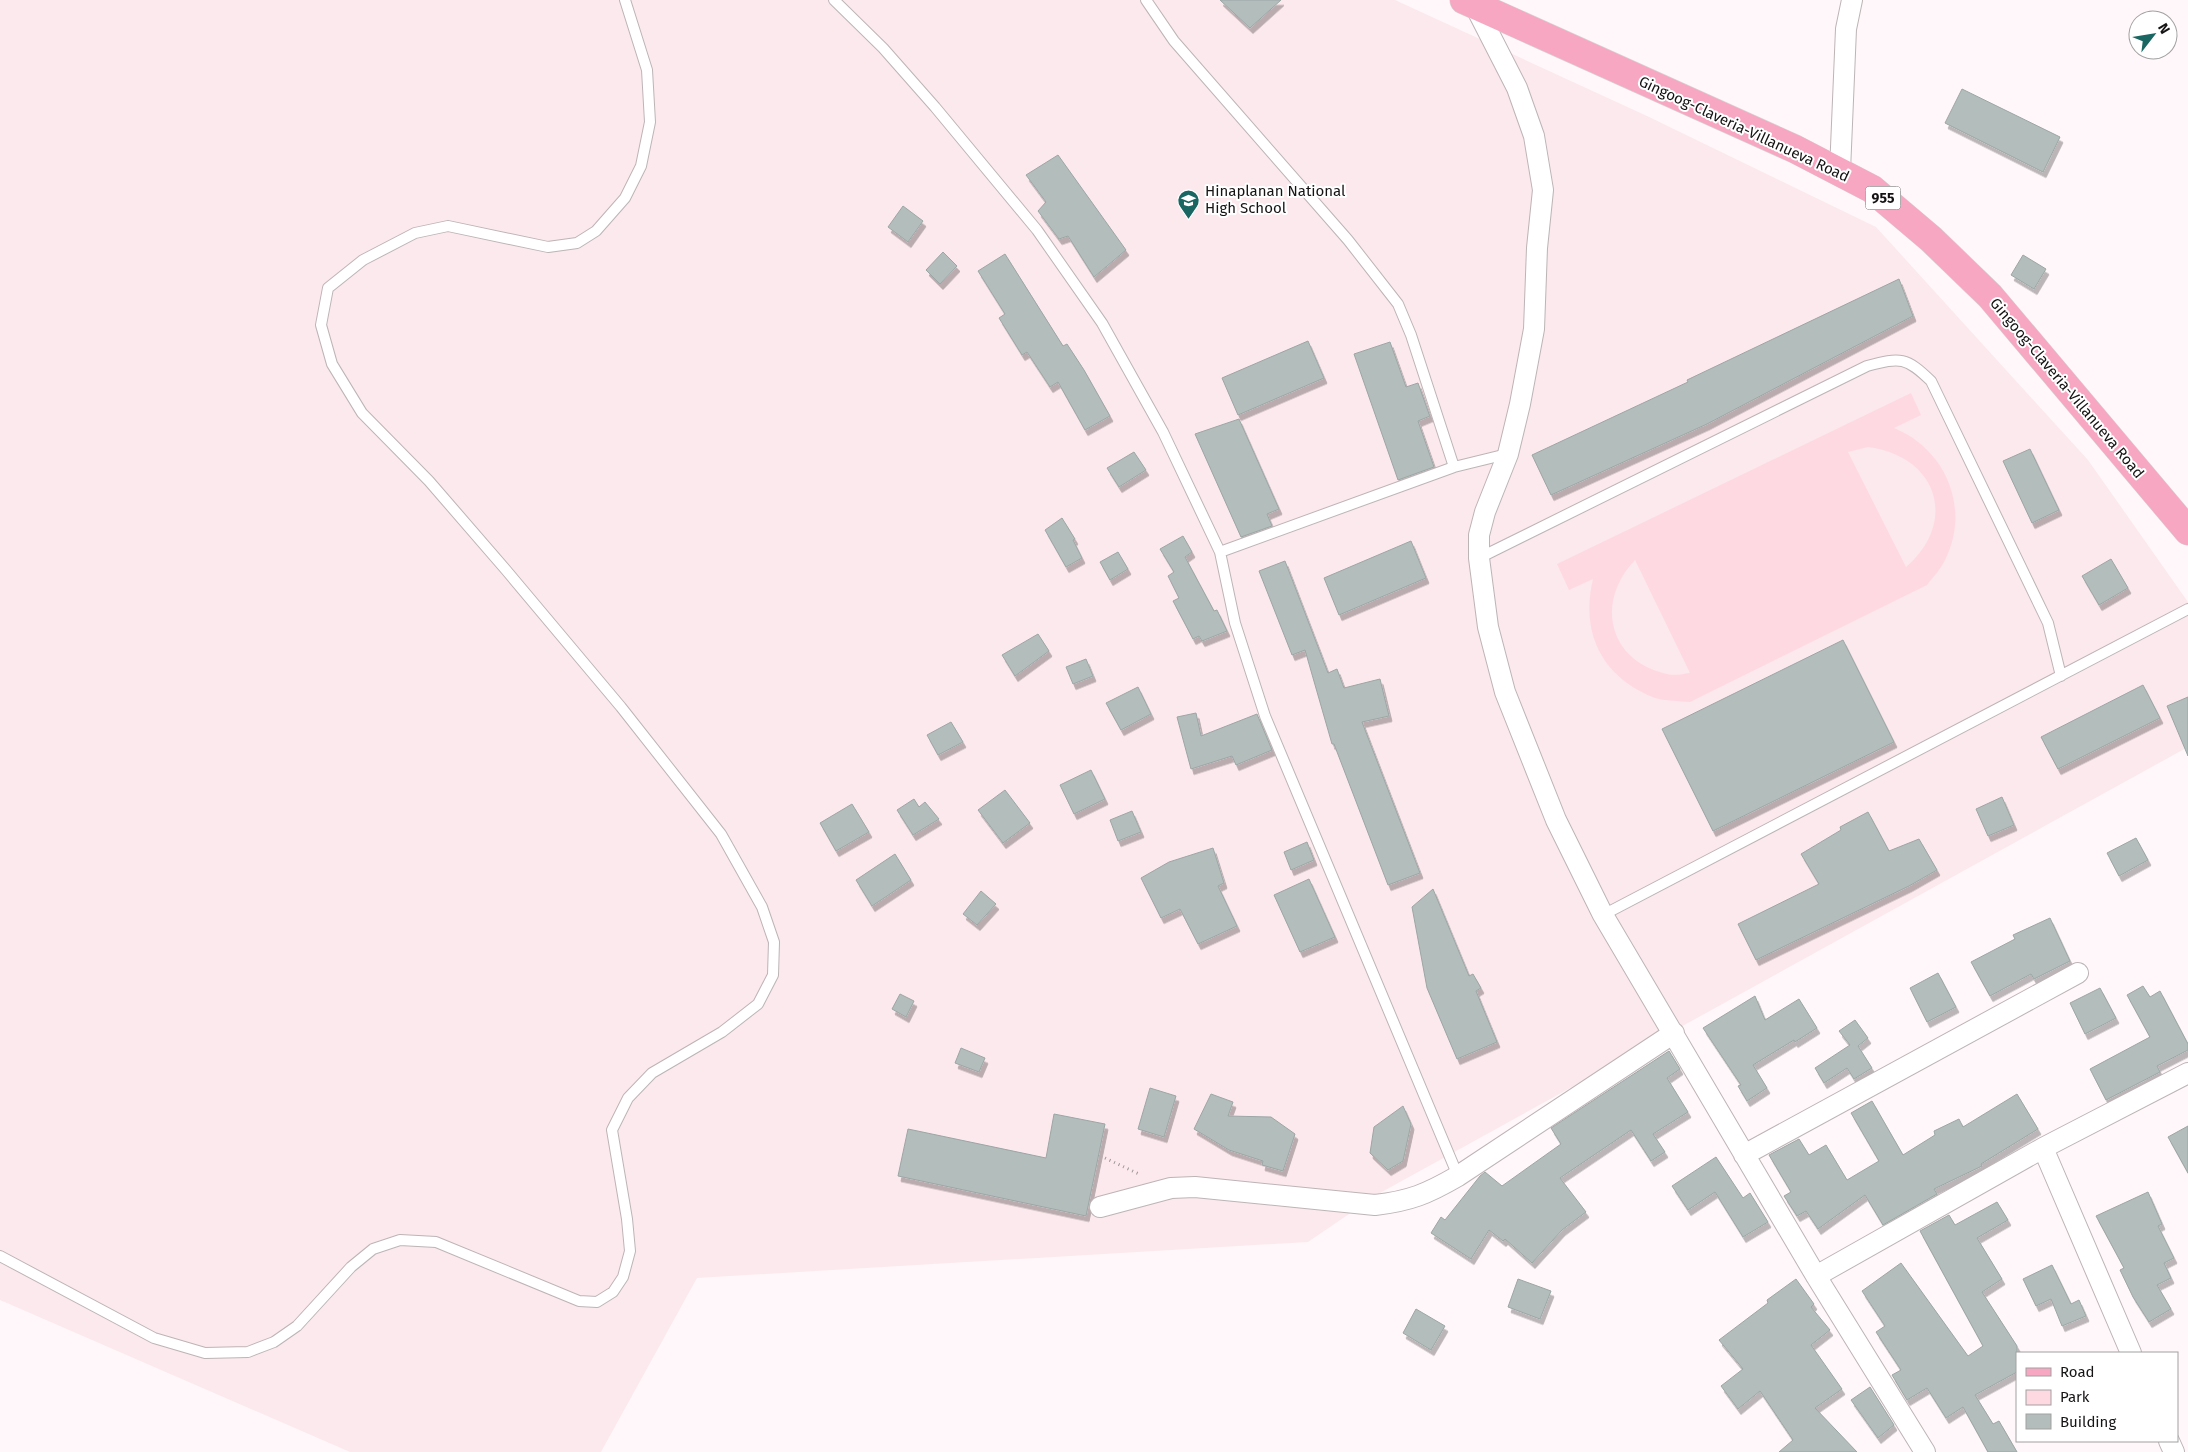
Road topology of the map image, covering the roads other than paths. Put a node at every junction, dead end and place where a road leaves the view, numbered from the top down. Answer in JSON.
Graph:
{"nodes":[{"id":1,"x":625,"y":0,"type":"edge"},
{"id":2,"x":834,"y":0,"type":"edge"},
{"id":3,"x":1146,"y":0,"type":"edge"},
{"id":4,"x":1852,"y":0,"type":"edge"},
{"id":5,"x":1469,"y":2,"type":"edge"},
{"id":6,"x":1840,"y":171,"type":"junction"},
{"id":7,"x":1508,"y":454,"type":"junction"},
{"id":8,"x":1454,"y":467,"type":"junction"},
{"id":9,"x":2188,"y":531,"type":"edge"},
{"id":10,"x":1220,"y":552,"type":"junction"},
{"id":11,"x":1479,"y":558,"type":"junction"},
{"id":12,"x":2188,"y":610,"type":"edge"},
{"id":13,"x":2061,"y":676,"type":"junction"},
{"id":14,"x":1603,"y":915,"type":"junction"},
{"id":15,"x":2078,"y":973,"type":"dead end"},
{"id":16,"x":1674,"y":1033,"type":"junction"},
{"id":17,"x":2188,"y":1073,"type":"edge"},
{"id":18,"x":2043,"y":1148,"type":"junction"},
{"id":19,"x":1744,"y":1155,"type":"junction"},
{"id":20,"x":1458,"y":1176,"type":"junction"},
{"id":21,"x":1100,"y":1207,"type":"dead end"},
{"id":22,"x":0,"y":1256,"type":"edge"},
{"id":23,"x":1816,"y":1276,"type":"junction"},
{"id":24,"x":2131,"y":1352,"type":"edge"},
{"id":25,"x":1925,"y":1452,"type":"edge"}],
"edges":[{"from":1,"to":22,"type":"lane"},
{"from":2,"to":10,"type":"lane"},
{"from":3,"to":8,"type":"lane"},
{"from":4,"to":6,"type":"street"},
{"from":5,"to":6,"type":"main road","name":"Gingoog-Claveria-Villanueva Road","number":"955"},
{"from":5,"to":7,"type":"street"},
{"from":6,"to":9,"type":"main road","name":"Gingoog-Claveria-Villanueva Road","number":"955"},
{"from":7,"to":8,"type":"lane"},
{"from":7,"to":11,"type":"street"},
{"from":8,"to":10,"type":"lane"},
{"from":10,"to":20,"type":"lane"},
{"from":11,"to":13,"type":"lane"},
{"from":11,"to":14,"type":"street"},
{"from":12,"to":13,"type":"lane"},
{"from":13,"to":14,"type":"lane"},
{"from":14,"to":16,"type":"street"},
{"from":15,"to":19,"type":"street"},
{"from":16,"to":19,"type":"street"},
{"from":16,"to":20,"type":"street"},
{"from":17,"to":18,"type":"street"},
{"from":18,"to":23,"type":"street"},
{"from":18,"to":24,"type":"street"},
{"from":19,"to":23,"type":"street"},
{"from":20,"to":21,"type":"street"},
{"from":23,"to":25,"type":"street"}]}
